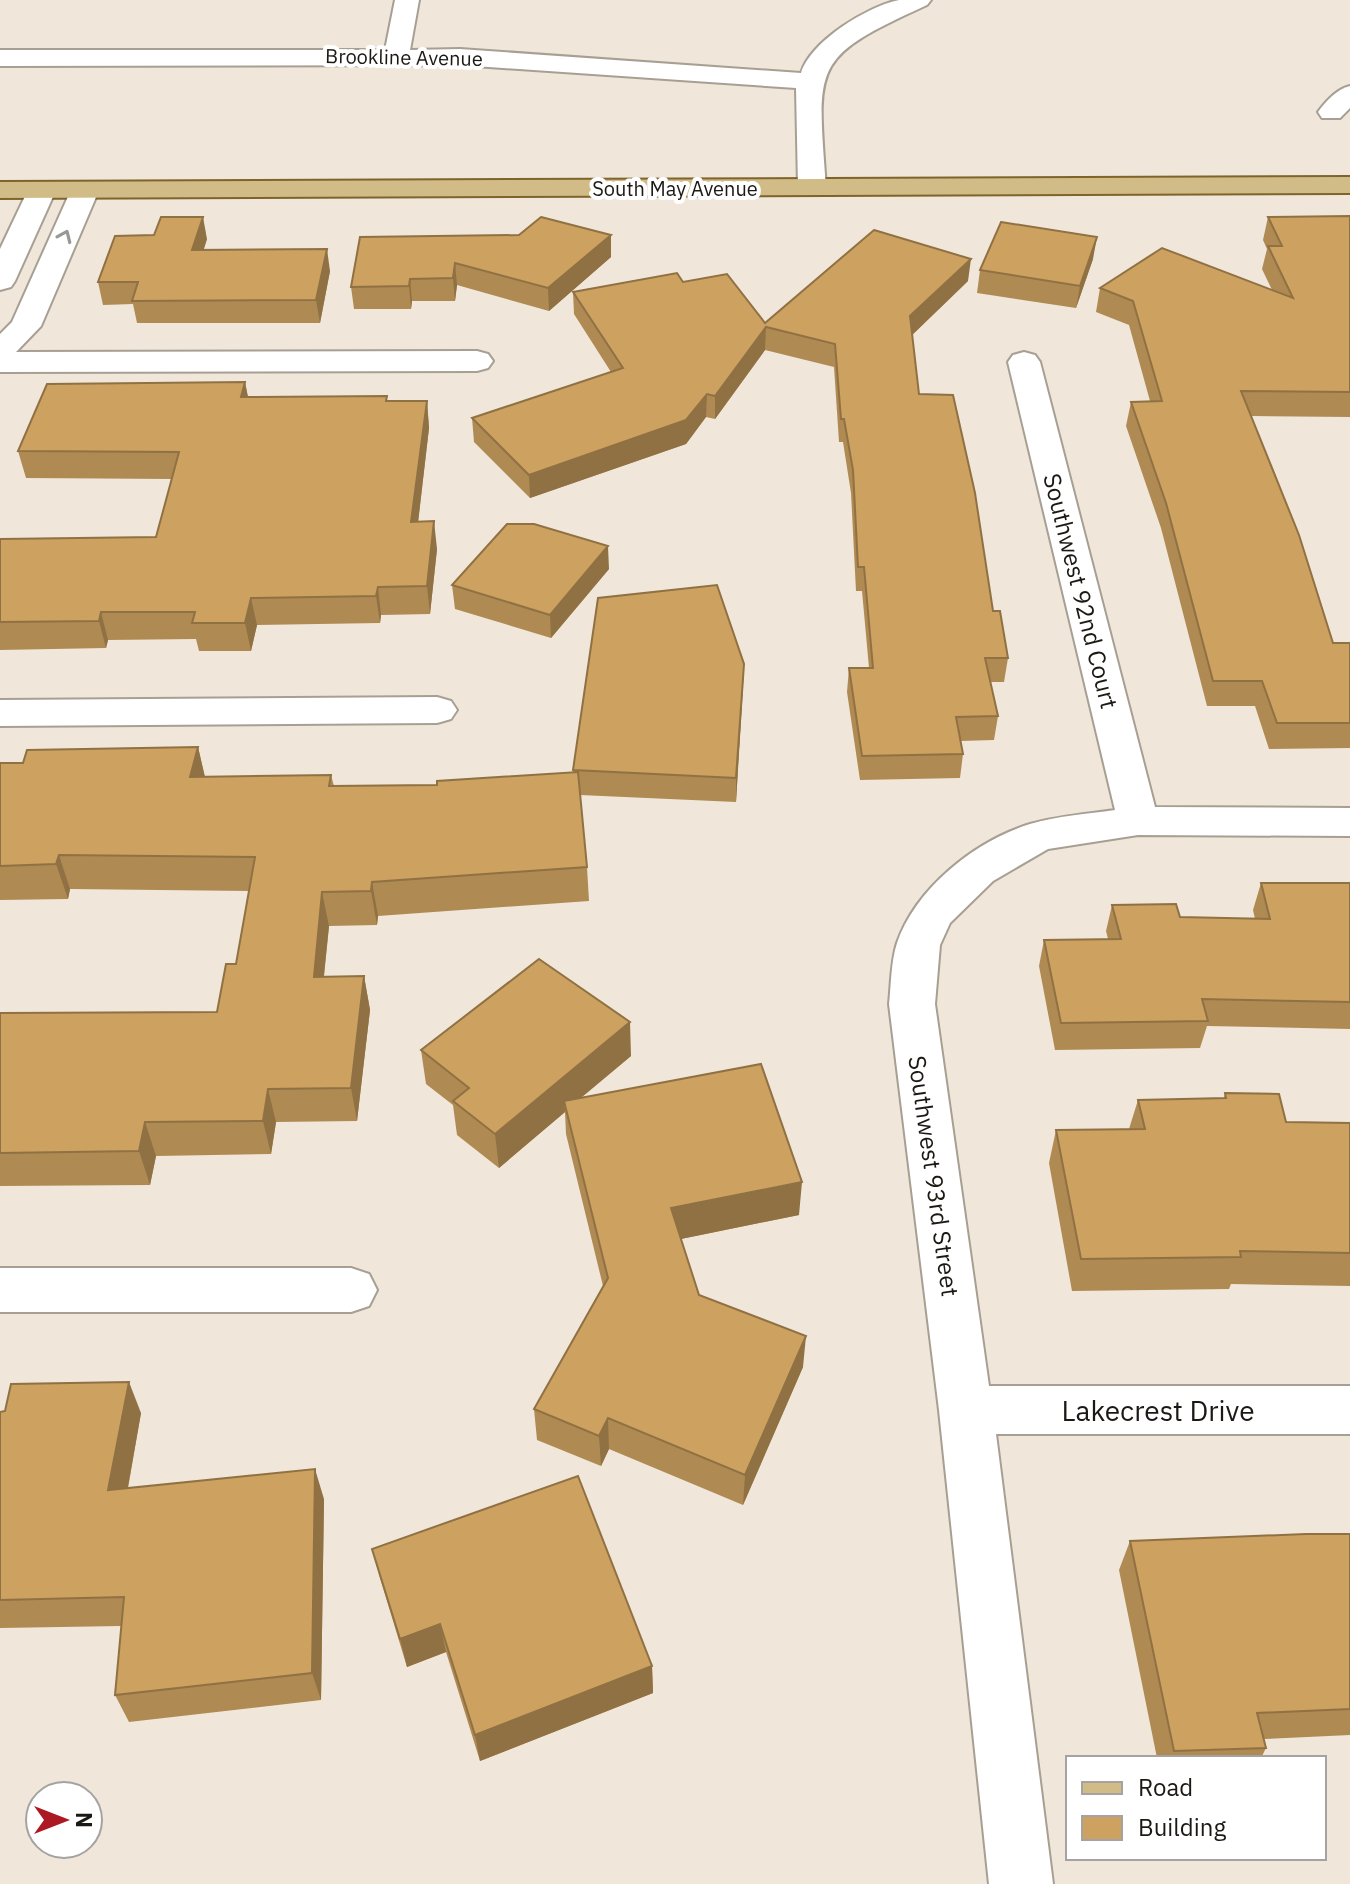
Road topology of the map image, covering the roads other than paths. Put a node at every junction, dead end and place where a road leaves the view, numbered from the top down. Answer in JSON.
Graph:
{"nodes":[{"id":1,"x":407,"y":0,"type":"edge"},
{"id":2,"x":919,"y":0,"type":"edge"},
{"id":3,"x":396,"y":56,"type":"junction"},
{"id":4,"x":0,"y":58,"type":"edge"},
{"id":5,"x":808,"y":81,"type":"junction"},
{"id":6,"x":1350,"y":185,"type":"edge"},
{"id":7,"x":812,"y":187,"type":"junction"},
{"id":8,"x":0,"y":190,"type":"edge"},
{"id":9,"x":42,"y":190,"type":"junction"},
{"id":10,"x":85,"y":190,"type":"junction"},
{"id":11,"x":0,"y":281,"type":"edge"},
{"id":12,"x":0,"y":292,"type":"edge"},
{"id":13,"x":40,"y":292,"type":"junction"},
{"id":14,"x":0,"y":351,"type":"edge"},
{"id":15,"x":477,"y":361,"type":"dead end"},
{"id":16,"x":0,"y":362,"type":"edge"},
{"id":17,"x":1024,"y":362,"type":"dead end"},
{"id":18,"x":437,"y":710,"type":"dead end"},
{"id":19,"x":0,"y":713,"type":"edge"},
{"id":20,"x":1138,"y":821,"type":"junction"},
{"id":21,"x":1350,"y":822,"type":"edge"},
{"id":22,"x":0,"y":1290,"type":"edge"},
{"id":23,"x":351,"y":1290,"type":"dead end"},
{"id":24,"x":966,"y":1410,"type":"junction"},
{"id":25,"x":1350,"y":1410,"type":"edge"},
{"id":26,"x":1021,"y":1884,"type":"edge"}],
"edges":[{"from":1,"to":3,"type":"street"},
{"from":2,"to":5,"type":"street"},
{"from":3,"to":4,"type":"street","name":"Brookline Avenue"},
{"from":3,"to":5,"type":"street","name":"Brookline Avenue"},
{"from":5,"to":7,"type":"street"},
{"from":6,"to":7,"type":"main road","name":"South May Avenue"},
{"from":7,"to":10,"type":"main road","name":"South May Avenue"},
{"from":8,"to":9,"type":"main road","name":"South May Avenue"},
{"from":9,"to":10,"type":"main road","name":"South May Avenue"},
{"from":9,"to":11,"type":"street"},
{"from":13,"to":10,"type":"street","one_way":true},
{"from":12,"to":13,"type":"street"},
{"from":13,"to":14,"type":"street"},
{"from":15,"to":16,"type":"street"},
{"from":17,"to":20,"type":"street","name":"Southwest 92nd Court"},
{"from":18,"to":19,"type":"street"},
{"from":20,"to":21,"type":"street","name":"Southwest 93rd Street"},
{"from":20,"to":24,"type":"street","name":"Southwest 93rd Street"},
{"from":22,"to":23,"type":"street"},
{"from":24,"to":25,"type":"street","name":"Lakecrest Drive"},
{"from":24,"to":26,"type":"street","name":"Southwest 93rd Street"}]}
